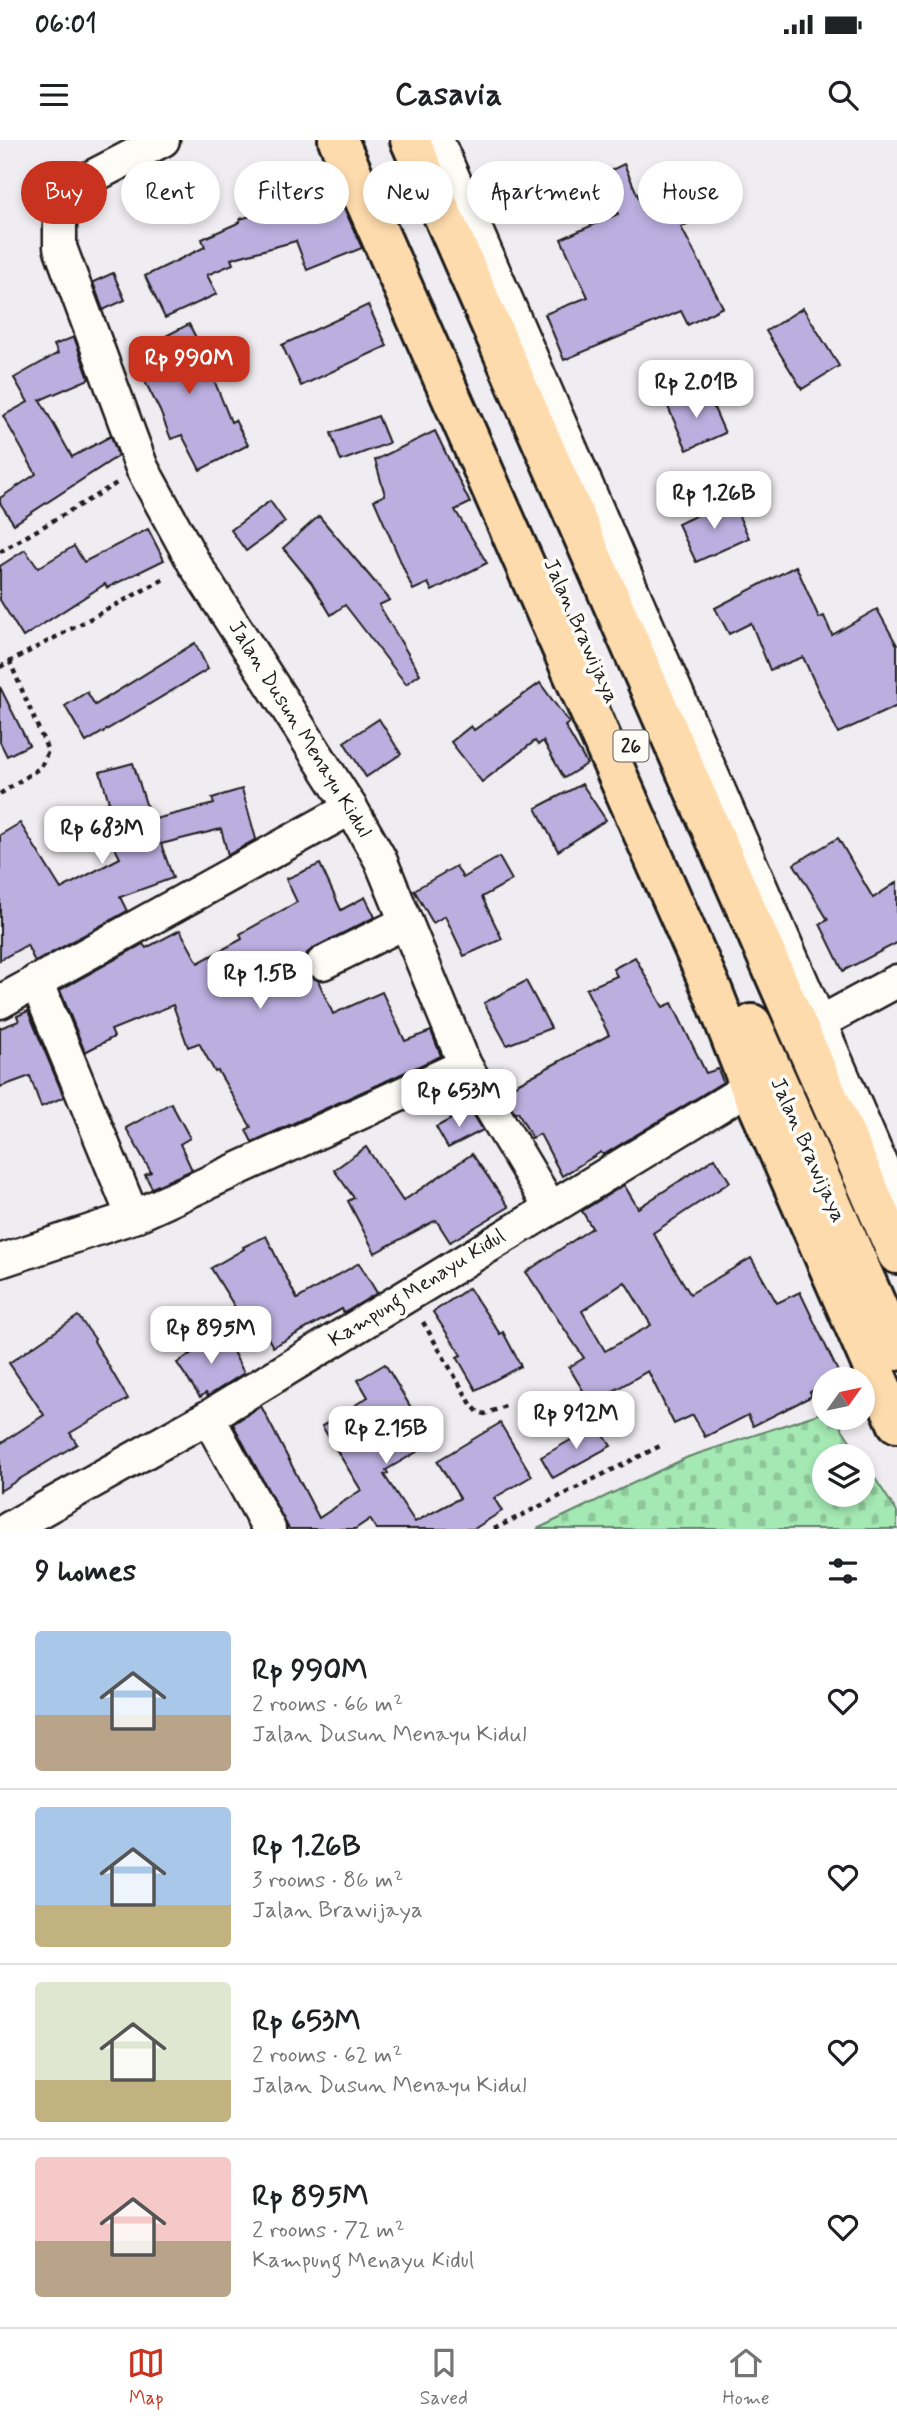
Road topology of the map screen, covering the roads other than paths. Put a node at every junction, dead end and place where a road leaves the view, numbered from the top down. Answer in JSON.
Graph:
{"nodes":[{"id":1,"x":163,"y":140,"type":"edge"},
{"id":2,"x":338,"y":140,"type":"edge"},
{"id":3,"x":368,"y":140,"type":"edge"},
{"id":4,"x":411,"y":140,"type":"edge"},
{"id":5,"x":437,"y":140,"type":"edge"},
{"id":6,"x":351,"y":808,"type":"junction"},
{"id":7,"x":406,"y":922,"type":"junction"},
{"id":8,"x":323,"y":962,"type":"dead end"},
{"id":9,"x":36,"y":981,"type":"junction"},
{"id":10,"x":897,"y":981,"type":"edge"},
{"id":11,"x":724,"y":988,"type":"junction"},
{"id":12,"x":0,"y":1002,"type":"edge"},
{"id":13,"x":821,"y":1022,"type":"junction"},
{"id":14,"x":465,"y":1065,"type":"junction"},
{"id":15,"x":750,"y":1087,"type":"junction"},
{"id":16,"x":897,"y":1200,"type":"edge"},
{"id":17,"x":550,"y":1207,"type":"junction"},
{"id":18,"x":132,"y":1217,"type":"junction"},
{"id":19,"x":897,"y":1254,"type":"edge"},
{"id":20,"x":0,"y":1261,"type":"edge"},
{"id":21,"x":897,"y":1351,"type":"edge"},
{"id":22,"x":208,"y":1417,"type":"junction"},
{"id":23,"x":897,"y":1423,"type":"edge"},
{"id":24,"x":8,"y":1529,"type":"edge"},
{"id":25,"x":269,"y":1529,"type":"edge"}],
"edges":[{"from":1,"to":6,"type":"street","name":"Jalan Dusun Menayu Kidul"},
{"from":2,"to":11,"type":"highway"},
{"from":3,"to":11,"type":"highway","name":"Jalan Brawijaya","number":"26"},
{"from":4,"to":19,"type":"highway","name":"Jalan Brawijaya","number":"26"},
{"from":5,"to":13,"type":"street"},
{"from":6,"to":7,"type":"street","name":"Jalan Dusun Menayu Kidul"},
{"from":6,"to":9,"type":"street"},
{"from":7,"to":8,"type":"street"},
{"from":7,"to":14,"type":"street","name":"Jalan Dusun Menayu Kidul"},
{"from":9,"to":12,"type":"street"},
{"from":9,"to":18,"type":"street"},
{"from":10,"to":13,"type":"street"},
{"from":11,"to":15,"type":"highway"},
{"from":11,"to":21,"type":"highway","name":"Jalan Brawijaya","number":"26"},
{"from":13,"to":16,"type":"street"},
{"from":14,"to":17,"type":"street","name":"Jalan Dusun Menayu Kidul"},
{"from":14,"to":18,"type":"street"},
{"from":15,"to":17,"type":"street","name":"Kampung Menayu Kidul"},
{"from":15,"to":23,"type":"highway"},
{"from":17,"to":22,"type":"street","name":"Kampung Menayu Kidul"},
{"from":18,"to":20,"type":"street"},
{"from":22,"to":24,"type":"street","name":"Kampung Menayu Kidul"},
{"from":22,"to":25,"type":"street"}]}
